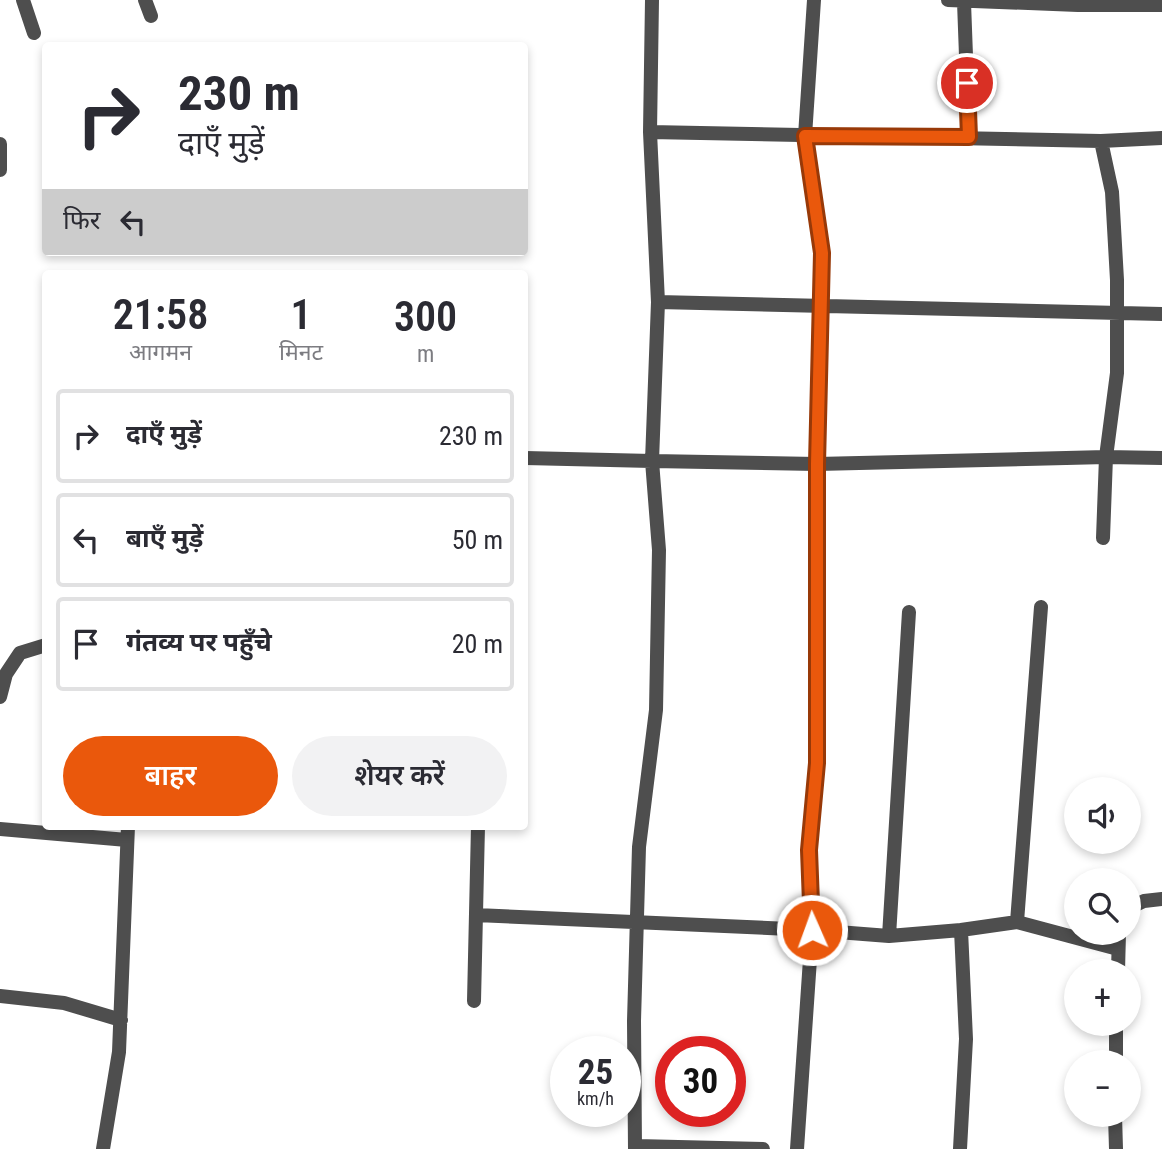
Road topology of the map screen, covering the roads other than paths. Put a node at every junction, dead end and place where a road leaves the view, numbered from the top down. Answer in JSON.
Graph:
{"nodes":[{"id":1,"x":23,"y":0,"type":"edge"},
{"id":2,"x":145,"y":0,"type":"edge"},
{"id":3,"x":653,"y":0,"type":"edge"},
{"id":4,"x":814,"y":0,"type":"edge"},
{"id":5,"x":948,"y":0,"type":"edge"},
{"id":6,"x":964,"y":2,"type":"junction"},
{"id":7,"x":1078,"y":3,"type":"edge"},
{"id":8,"x":1162,"y":5,"type":"edge"},
{"id":9,"x":150,"y":16,"type":"dead end"},
{"id":10,"x":34,"y":33,"type":"dead end"},
{"id":11,"x":650,"y":132,"type":"junction"},
{"id":12,"x":805,"y":136,"type":"junction"},
{"id":13,"x":969,"y":137,"type":"junction"},
{"id":14,"x":1162,"y":138,"type":"edge"},
{"id":15,"x":1101,"y":141,"type":"junction"},
{"id":16,"x":0,"y":144,"type":"edge"},
{"id":17,"x":0,"y":170,"type":"edge"},
{"id":18,"x":658,"y":302,"type":"junction"},
{"id":19,"x":822,"y":305,"type":"junction"},
{"id":20,"x":1116,"y":313,"type":"junction"},
{"id":21,"x":1162,"y":314,"type":"edge"},
{"id":22,"x":1106,"y":457,"type":"junction"},
{"id":23,"x":528,"y":458,"type":"edge"},
{"id":24,"x":1162,"y":458,"type":"edge"},
{"id":25,"x":652,"y":460,"type":"junction"},
{"id":26,"x":817,"y":464,"type":"junction"},
{"id":27,"x":1103,"y":538,"type":"dead end"},
{"id":28,"x":1041,"y":607,"type":"dead end"},
{"id":29,"x":909,"y":612,"type":"dead end"},
{"id":30,"x":42,"y":646,"type":"edge"},
{"id":31,"x":0,"y":697,"type":"edge"},
{"id":32,"x":0,"y":829,"type":"edge"},
{"id":33,"x":478,"y":830,"type":"edge"},
{"id":34,"x":128,"y":833,"type":"edge"},
{"id":35,"x":1162,"y":899,"type":"edge"},
{"id":36,"x":1141,"y":902,"type":"edge"},
{"id":37,"x":476,"y":915,"type":"junction"},
{"id":38,"x":1017,"y":922,"type":"junction"},
{"id":39,"x":638,"y":923,"type":"junction"},
{"id":40,"x":812,"y":930,"type":"junction"},
{"id":41,"x":961,"y":930,"type":"junction"},
{"id":42,"x":889,"y":936,"type":"junction"},
{"id":43,"x":1118,"y":945,"type":"edge"},
{"id":44,"x":1118,"y":949,"type":"junction"},
{"id":45,"x":1118,"y":959,"type":"edge"},
{"id":46,"x":0,"y":996,"type":"edge"},
{"id":47,"x":474,"y":1001,"type":"dead end"},
{"id":48,"x":121,"y":1020,"type":"junction"},
{"id":49,"x":1115,"y":1127,"type":"edge"},
{"id":50,"x":636,"y":1148,"type":"edge"},
{"id":51,"x":103,"y":1149,"type":"edge"},
{"id":52,"x":764,"y":1149,"type":"edge"},
{"id":53,"x":797,"y":1149,"type":"edge"},
{"id":54,"x":960,"y":1149,"type":"edge"},
{"id":55,"x":1116,"y":1149,"type":"edge"}],
"edges":[{"from":1,"to":10,"type":"street"},
{"from":2,"to":9,"type":"street"},
{"from":3,"to":11,"type":"street"},
{"from":4,"to":12,"type":"street"},
{"from":5,"to":6,"type":"street"},
{"from":6,"to":7,"type":"street"},
{"from":6,"to":13,"type":"street"},
{"from":7,"to":8,"type":"street"},
{"from":11,"to":12,"type":"street"},
{"from":11,"to":18,"type":"street"},
{"from":12,"to":13,"type":"street"},
{"from":12,"to":19,"type":"street"},
{"from":13,"to":15,"type":"street"},
{"from":14,"to":15,"type":"street"},
{"from":15,"to":20,"type":"street"},
{"from":16,"to":17,"type":"street"},
{"from":18,"to":19,"type":"street"},
{"from":18,"to":25,"type":"street"},
{"from":19,"to":20,"type":"street"},
{"from":19,"to":26,"type":"street"},
{"from":20,"to":21,"type":"street"},
{"from":20,"to":22,"type":"street"},
{"from":22,"to":24,"type":"street"},
{"from":22,"to":26,"type":"street"},
{"from":22,"to":27,"type":"street"},
{"from":23,"to":25,"type":"street"},
{"from":25,"to":26,"type":"street"},
{"from":25,"to":39,"type":"street"},
{"from":26,"to":40,"type":"street"},
{"from":28,"to":38,"type":"street"},
{"from":29,"to":42,"type":"street"},
{"from":30,"to":31,"type":"street"},
{"from":32,"to":34,"type":"street"},
{"from":33,"to":37,"type":"street"},
{"from":34,"to":48,"type":"street"},
{"from":35,"to":36,"type":"street"},
{"from":37,"to":39,"type":"street"},
{"from":37,"to":47,"type":"street"},
{"from":38,"to":41,"type":"street"},
{"from":38,"to":44,"type":"street"},
{"from":39,"to":40,"type":"street"},
{"from":39,"to":50,"type":"street"},
{"from":40,"to":42,"type":"street"},
{"from":40,"to":53,"type":"street"},
{"from":41,"to":42,"type":"street"},
{"from":41,"to":54,"type":"street"},
{"from":43,"to":44,"type":"street"},
{"from":44,"to":45,"type":"street"},
{"from":46,"to":48,"type":"street"},
{"from":48,"to":51,"type":"street"},
{"from":49,"to":55,"type":"street"},
{"from":50,"to":52,"type":"street"}]}
